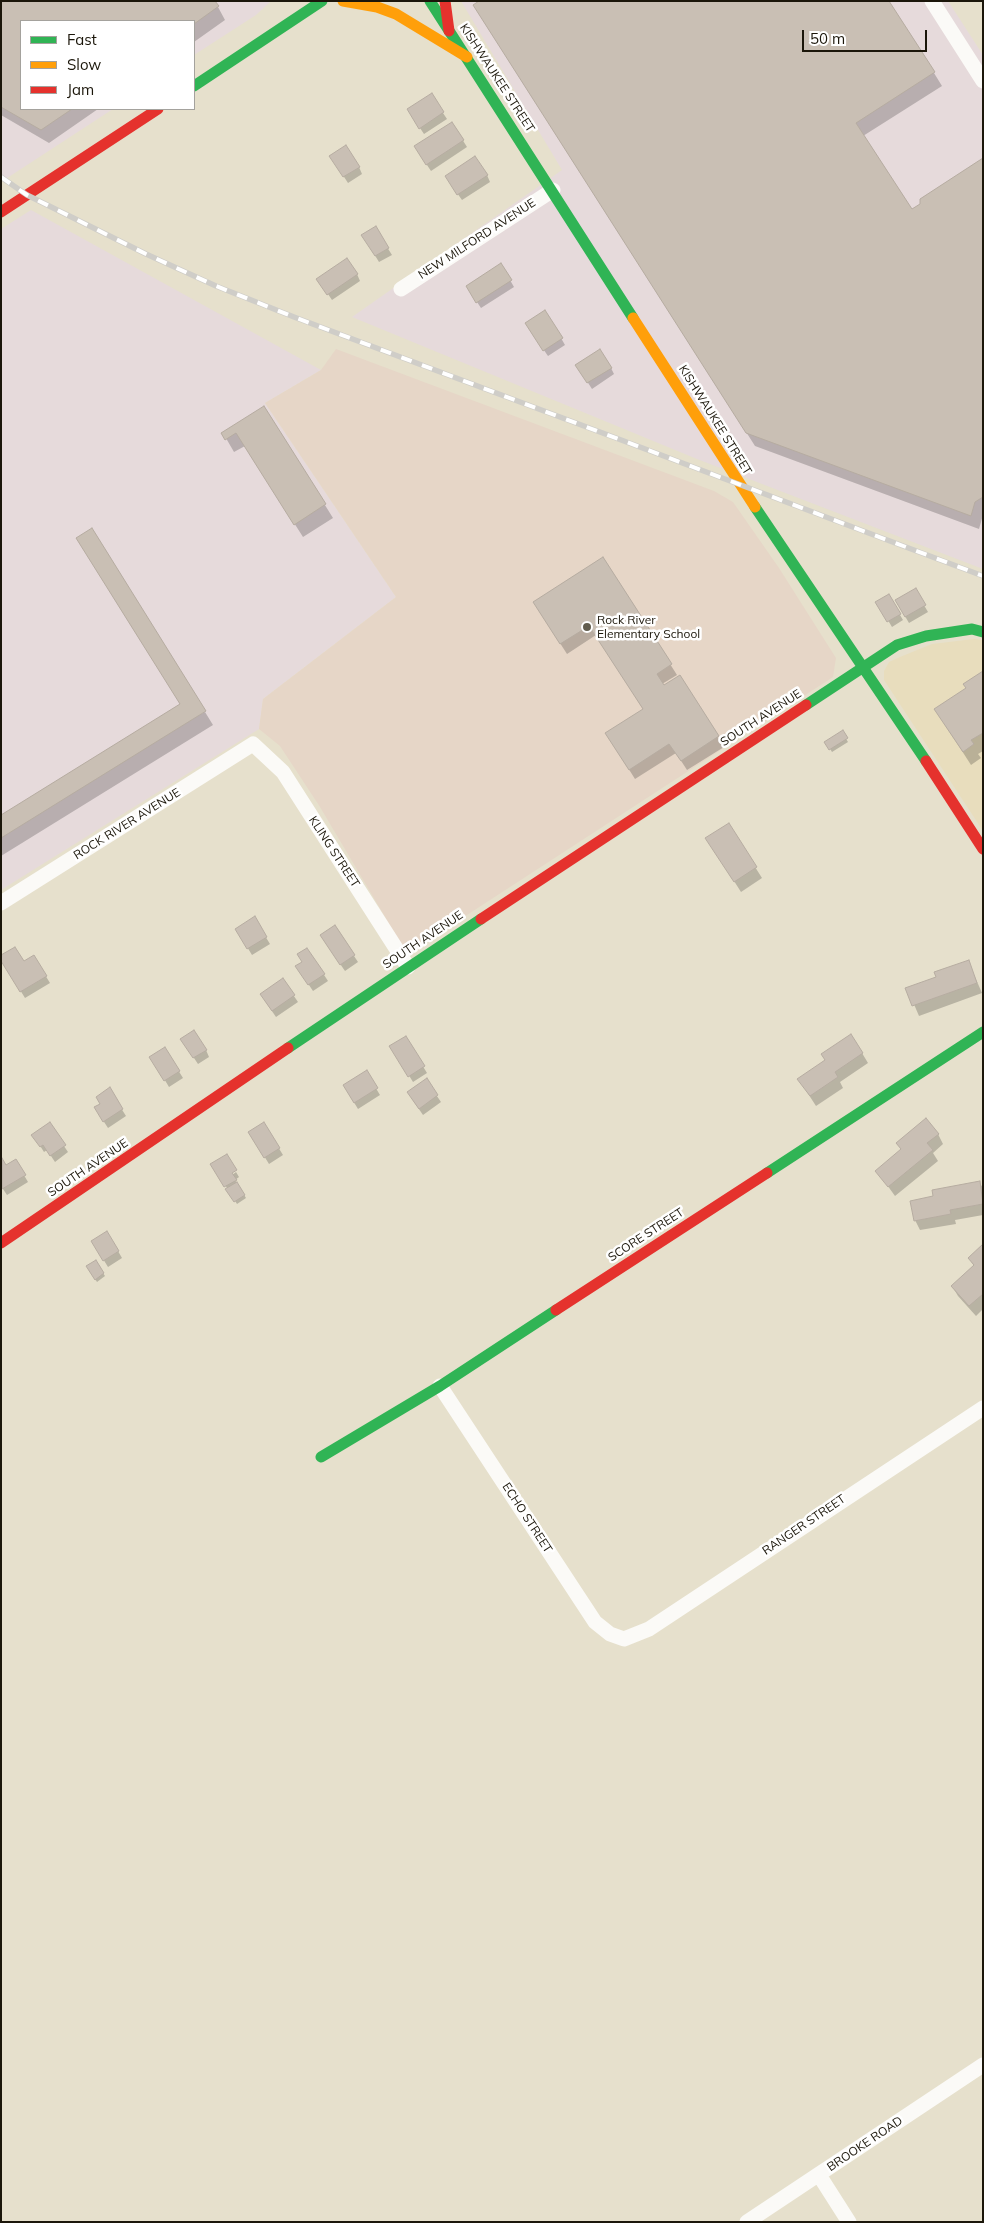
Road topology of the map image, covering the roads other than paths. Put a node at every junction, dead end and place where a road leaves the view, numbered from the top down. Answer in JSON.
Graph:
{"nodes":[{"id":1,"x":301,"y":1,"type":"edge"},
{"id":2,"x":322,"y":1,"type":"edge"},
{"id":3,"x":343,"y":1,"type":"edge"},
{"id":4,"x":430,"y":1,"type":"edge"},
{"id":5,"x":445,"y":1,"type":"edge"},
{"id":6,"x":932,"y":1,"type":"edge"},
{"id":7,"x":298,"y":17,"type":"junction"},
{"id":8,"x":449,"y":31,"type":"junction"},
{"id":9,"x":467,"y":57,"type":"junction"},
{"id":10,"x":983,"y":80,"type":"edge"},
{"id":11,"x":195,"y":85,"type":"edge"},
{"id":12,"x":156,"y":110,"type":"edge"},
{"id":13,"x":553,"y":190,"type":"junction"},
{"id":14,"x":1,"y":212,"type":"edge"},
{"id":15,"x":402,"y":289,"type":"dead end"},
{"id":16,"x":983,"y":632,"type":"edge"},
{"id":17,"x":864,"y":667,"type":"junction"},
{"id":18,"x":253,"y":744,"type":"joint"},
{"id":19,"x":983,"y":849,"type":"edge"},
{"id":20,"x":1,"y":903,"type":"edge"},
{"id":21,"x":408,"y":967,"type":"junction"},
{"id":22,"x":983,"y":1032,"type":"edge"},
{"id":23,"x":1,"y":1243,"type":"edge"},
{"id":24,"x":440,"y":1386,"type":"junction"},
{"id":25,"x":983,"y":1408,"type":"edge"},
{"id":26,"x":321,"y":1457,"type":"dead end"},
{"id":27,"x":624,"y":1639,"type":"joint"},
{"id":28,"x":983,"y":2065,"type":"edge"},
{"id":29,"x":818,"y":2175,"type":"junction"},
{"id":30,"x":748,"y":2222,"type":"edge"},
{"id":31,"x":849,"y":2222,"type":"edge"}],
"edges":[{"from":1,"to":7,"type":"street"},
{"from":2,"to":7,"type":"street"},
{"from":3,"to":9,"type":"street"},
{"from":4,"to":8,"type":"street","name":"KISHWAUKEE STREET"},
{"from":5,"to":8,"type":"street"},
{"from":6,"to":10,"type":"street"},
{"from":7,"to":11,"type":"street"},
{"from":8,"to":9,"type":"street","name":"KISHWAUKEE STREET"},
{"from":9,"to":13,"type":"street","name":"KISHWAUKEE STREET"},
{"from":12,"to":14,"type":"street"},
{"from":13,"to":15,"type":"street","name":"NEW MILFORD AVENUE"},
{"from":13,"to":17,"type":"street","name":"KISHWAUKEE STREET"},
{"from":16,"to":17,"type":"street","name":"SOUTH AVENUE"},
{"from":17,"to":19,"type":"street","name":"KISHWAUKEE STREET"},
{"from":17,"to":21,"type":"street","name":"SOUTH AVENUE"},
{"from":18,"to":20,"type":"street","name":"ROCK RIVER AVENUE"},
{"from":18,"to":21,"type":"street","name":"KLING STREET"},
{"from":21,"to":23,"type":"street","name":"SOUTH AVENUE"},
{"from":22,"to":24,"type":"street","name":"SCORE STREET"},
{"from":24,"to":26,"type":"street","name":"SCORE STREET"},
{"from":24,"to":27,"type":"street","name":"ECHO STREET"},
{"from":25,"to":27,"type":"street","name":"RANGER STREET"},
{"from":28,"to":29,"type":"street","name":"BROOKE ROAD"},
{"from":29,"to":30,"type":"street","name":"BROOKE ROAD"},
{"from":29,"to":31,"type":"street"}]}
